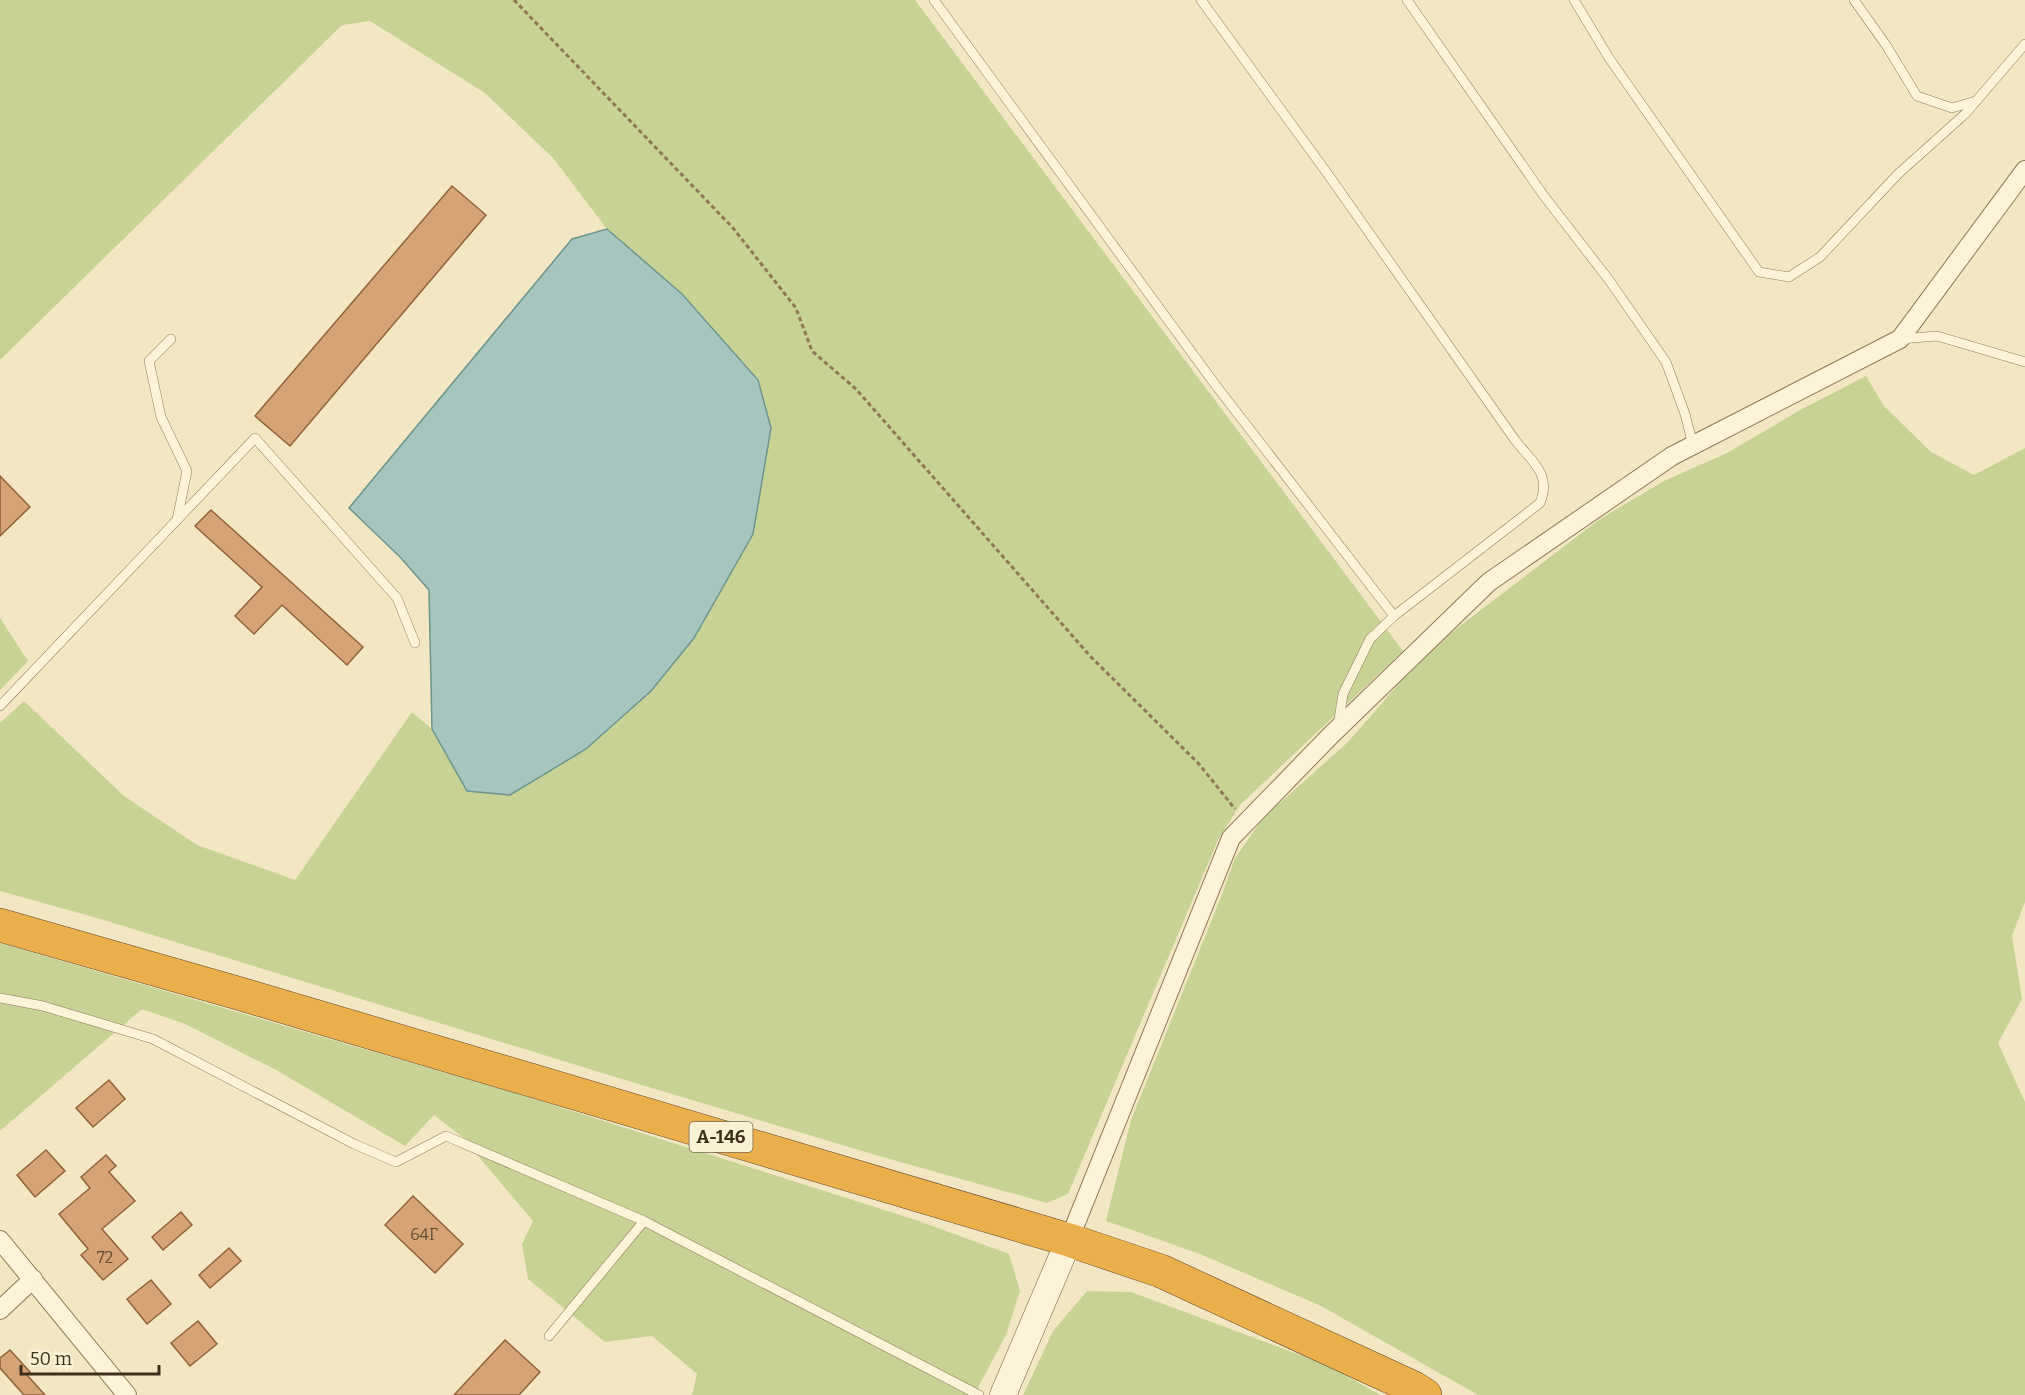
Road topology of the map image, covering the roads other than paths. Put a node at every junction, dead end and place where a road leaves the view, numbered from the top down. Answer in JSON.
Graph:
{"nodes":[{"id":1,"x":934,"y":0,"type":"edge"},
{"id":2,"x":1201,"y":0,"type":"edge"},
{"id":3,"x":1407,"y":0,"type":"edge"},
{"id":4,"x":1574,"y":0,"type":"edge"},
{"id":5,"x":1854,"y":0,"type":"edge"},
{"id":6,"x":2025,"y":44,"type":"edge"},
{"id":7,"x":1976,"y":101,"type":"junction"},
{"id":8,"x":2025,"y":170,"type":"edge"},
{"id":9,"x":171,"y":339,"type":"dead end"},
{"id":10,"x":1900,"y":339,"type":"junction"},
{"id":11,"x":2025,"y":362,"type":"edge"},
{"id":12,"x":1693,"y":445,"type":"junction"},
{"id":13,"x":177,"y":520,"type":"junction"},
{"id":14,"x":1394,"y":616,"type":"junction"},
{"id":15,"x":415,"y":643,"type":"dead end"},
{"id":16,"x":0,"y":706,"type":"edge"},
{"id":17,"x":1338,"y":729,"type":"junction"},
{"id":18,"x":0,"y":925,"type":"edge"},
{"id":19,"x":0,"y":998,"type":"edge"},
{"id":20,"x":644,"y":1221,"type":"junction"},
{"id":21,"x":0,"y":1240,"type":"edge"},
{"id":22,"x":1069,"y":1240,"type":"junction"},
{"id":23,"x":33,"y":1279,"type":"junction"},
{"id":24,"x":0,"y":1310,"type":"edge"},
{"id":25,"x":549,"y":1336,"type":"dead end"},
{"id":26,"x":127,"y":1395,"type":"edge"},
{"id":27,"x":979,"y":1395,"type":"edge"},
{"id":28,"x":1003,"y":1395,"type":"edge"},
{"id":29,"x":1425,"y":1395,"type":"edge"}],
"edges":[{"from":1,"to":14,"type":"lane"},
{"from":2,"to":14,"type":"lane"},
{"from":3,"to":12,"type":"lane"},
{"from":4,"to":7,"type":"lane"},
{"from":5,"to":7,"type":"lane"},
{"from":6,"to":7,"type":"lane"},
{"from":8,"to":10,"type":"street"},
{"from":9,"to":13,"type":"lane"},
{"from":10,"to":11,"type":"lane"},
{"from":10,"to":12,"type":"street"},
{"from":12,"to":17,"type":"street"},
{"from":13,"to":15,"type":"lane"},
{"from":13,"to":16,"type":"lane"},
{"from":14,"to":17,"type":"lane"},
{"from":17,"to":22,"type":"street"},
{"from":18,"to":22,"type":"highway","number":"А-146"},
{"from":19,"to":20,"type":"lane"},
{"from":20,"to":25,"type":"lane"},
{"from":20,"to":27,"type":"lane"},
{"from":21,"to":23,"type":"street"},
{"from":22,"to":28,"type":"main road"},
{"from":22,"to":29,"type":"highway","number":"А-146"},
{"from":23,"to":24,"type":"street"},
{"from":23,"to":26,"type":"street"}]}
